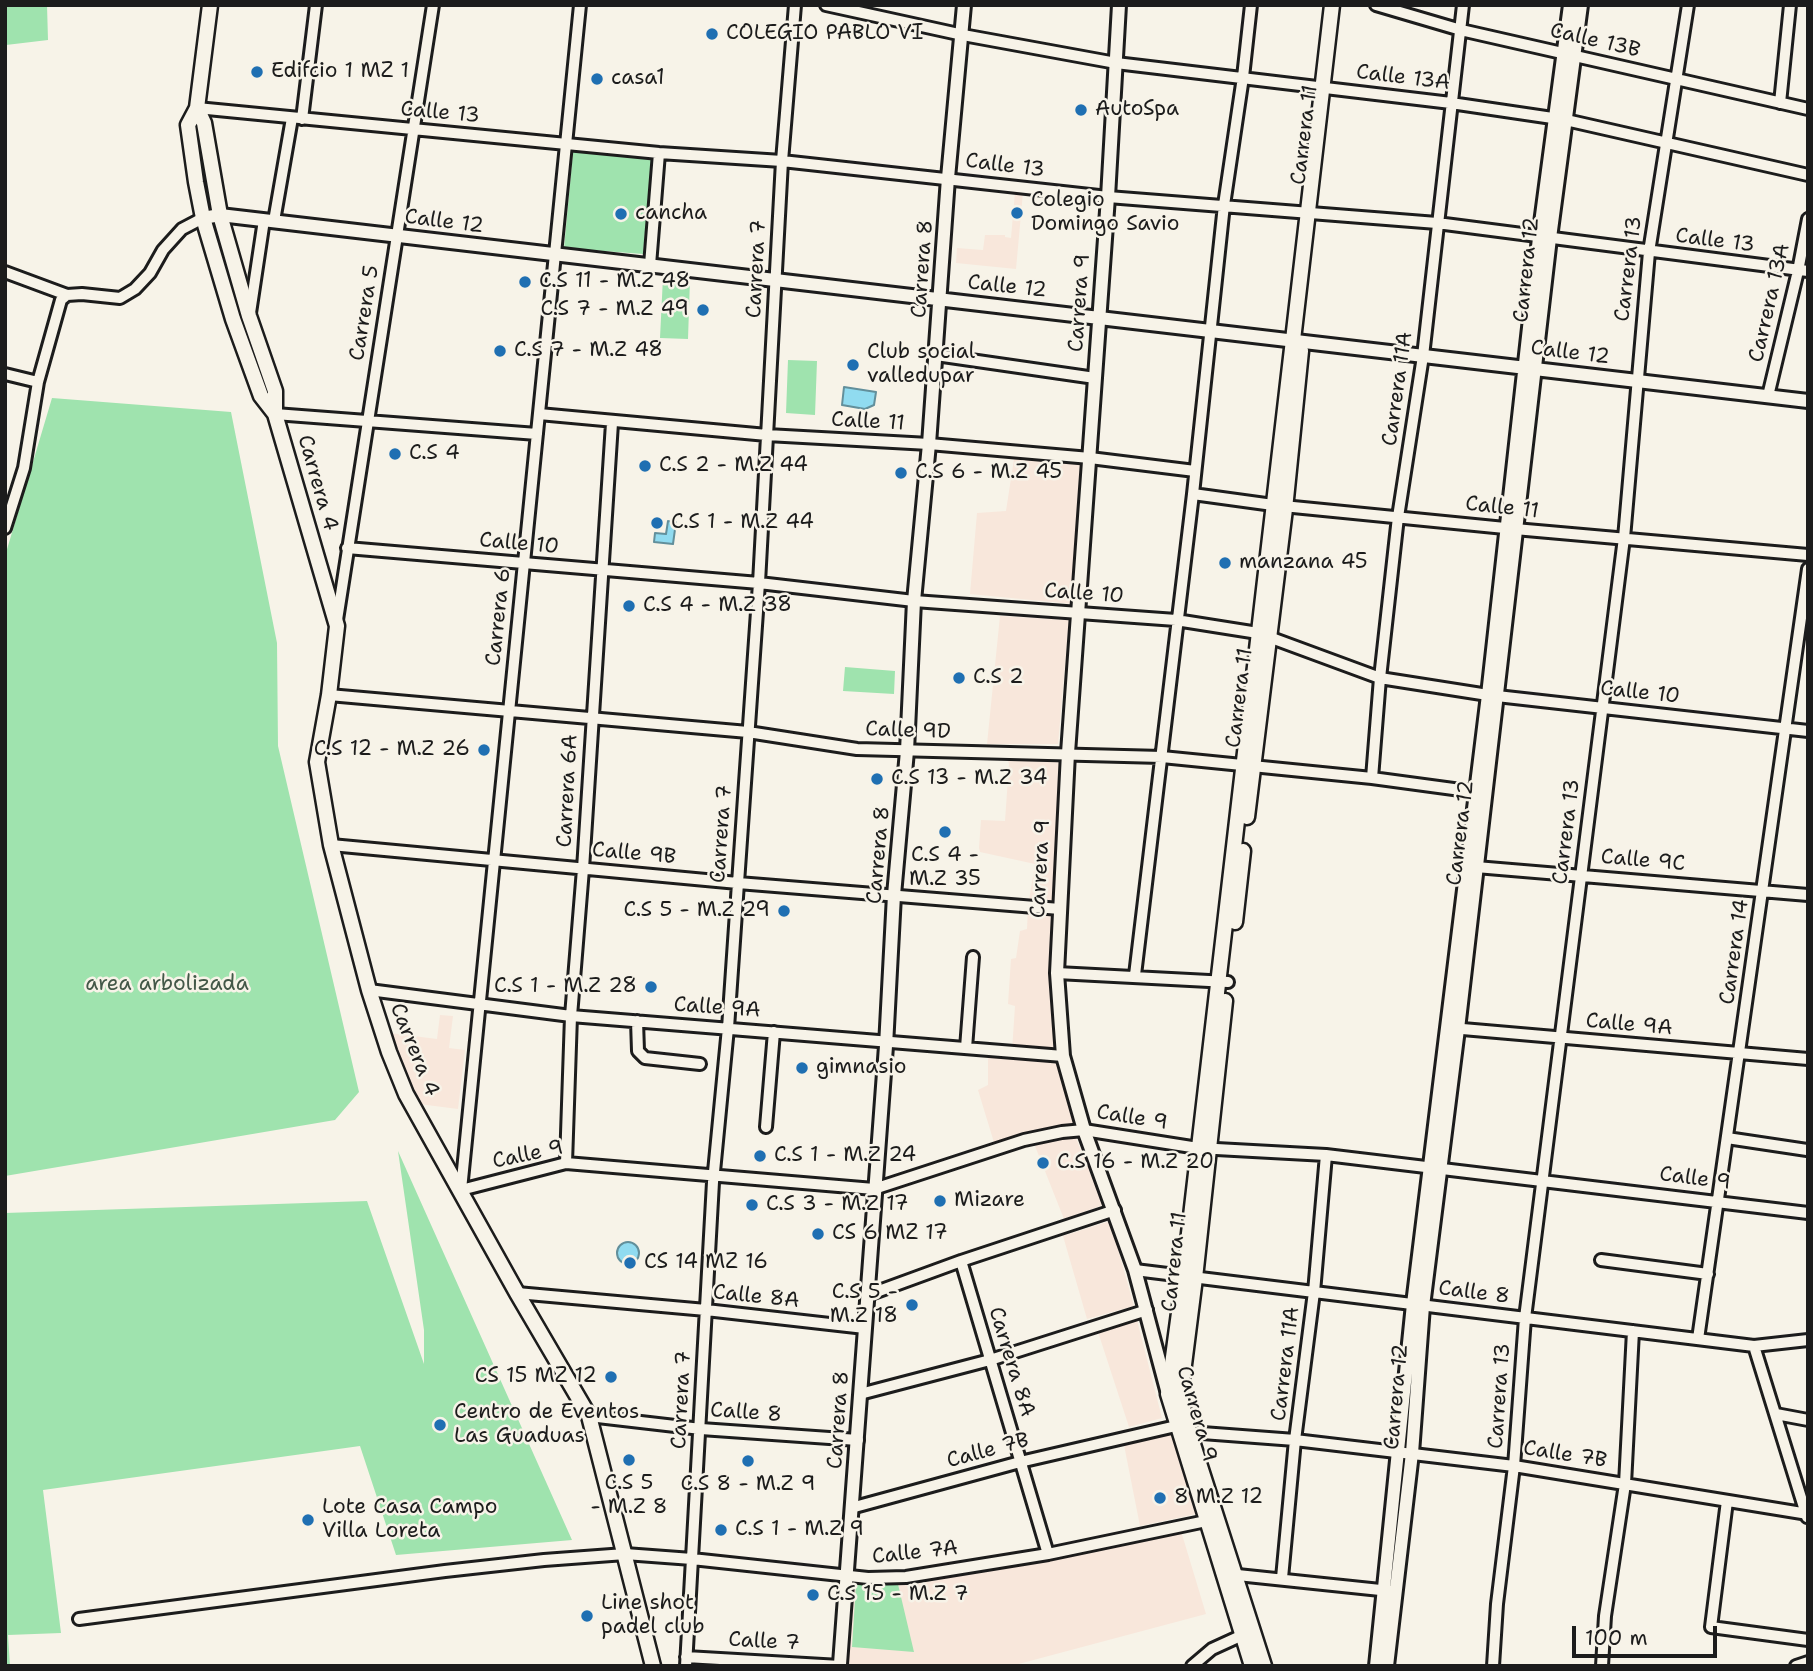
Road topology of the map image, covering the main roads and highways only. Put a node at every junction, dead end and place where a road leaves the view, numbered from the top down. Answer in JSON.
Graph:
{"nodes":[{"id":1,"x":210,"y":5,"type":"edge"},
{"id":2,"x":1332,"y":5,"type":"edge"},
{"id":3,"x":1341,"y":5,"type":"edge"},
{"id":4,"x":1328,"y":89,"type":"junction"},
{"id":5,"x":197,"y":108,"type":"junction"},
{"id":6,"x":275,"y":414,"type":"junction"},
{"id":7,"x":1174,"y":1395,"type":"joint"},
{"id":8,"x":1182,"y":1429,"type":"junction"},
{"id":9,"x":1228,"y":1574,"type":"junction"},
{"id":10,"x":1247,"y":1633,"type":"junction"},
{"id":11,"x":653,"y":1666,"type":"edge"},
{"id":12,"x":1252,"y":1666,"type":"edge"},
{"id":13,"x":1264,"y":1666,"type":"edge"}],
"edges":[{"from":1,"to":5,"type":"main road","name":"Carrera 4"},
{"from":2,"to":4,"type":"main road","name":"Carrera 11"},
{"from":3,"to":4,"type":"main road","name":"Carrera 11"},
{"from":4,"to":7,"type":"main road","name":"Carrera 11"},
{"from":5,"to":6,"type":"main road","name":"Carrera 4"},
{"from":5,"to":6,"type":"main road","name":"Carrera 4"},
{"from":6,"to":11,"type":"main road","name":"Carrera 4"},
{"from":7,"to":8,"type":"main road","name":"Carrera 9"},
{"from":8,"to":9,"type":"main road","name":"Carrera 9"},
{"from":8,"to":9,"type":"main road","name":"Carrera 9"},
{"from":9,"to":10,"type":"main road","name":"Carrera 9"},
{"from":10,"to":12,"type":"main road","name":"Carrera 9"},
{"from":10,"to":13,"type":"main road","name":"Carrera 9"}]}
